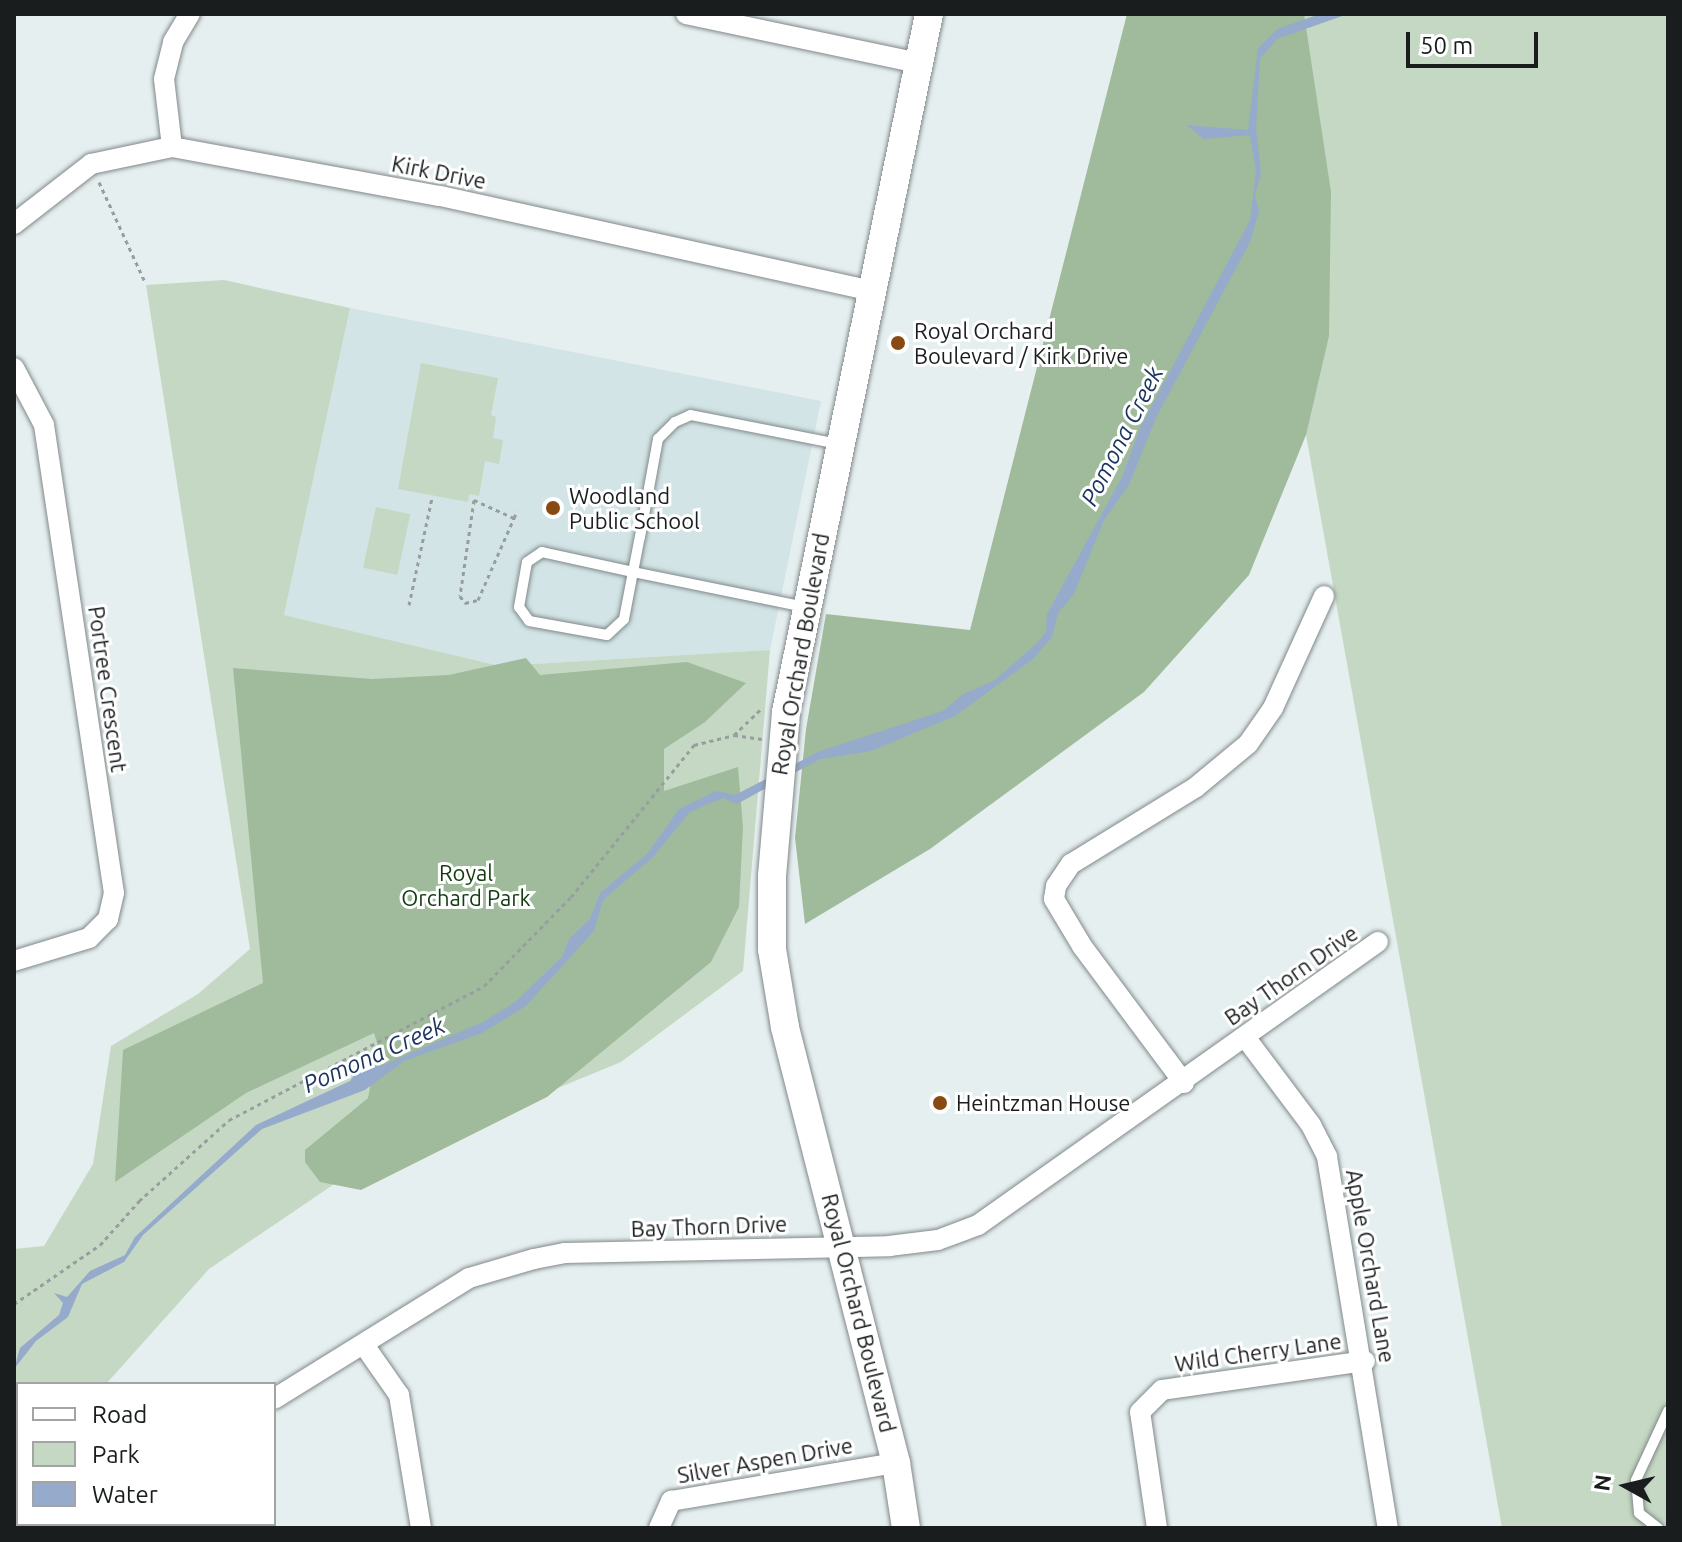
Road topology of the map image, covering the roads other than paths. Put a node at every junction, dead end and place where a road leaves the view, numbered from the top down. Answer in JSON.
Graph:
{"nodes":[{"id":1,"x":190,"y":14,"type":"edge"},
{"id":2,"x":686,"y":14,"type":"edge"},
{"id":3,"x":929,"y":14,"type":"edge"},
{"id":4,"x":919,"y":63,"type":"junction"},
{"id":5,"x":172,"y":147,"type":"junction"},
{"id":6,"x":14,"y":224,"type":"edge"},
{"id":7,"x":872,"y":291,"type":"junction"},
{"id":8,"x":14,"y":368,"type":"edge"},
{"id":9,"x":840,"y":444,"type":"junction"},
{"id":10,"x":633,"y":572,"type":"junction"},
{"id":11,"x":1324,"y":596,"type":"dead end"},
{"id":12,"x":807,"y":607,"type":"junction"},
{"id":13,"x":1378,"y":942,"type":"dead end"},
{"id":14,"x":14,"y":961,"type":"edge"},
{"id":15,"x":1245,"y":1037,"type":"junction"},
{"id":16,"x":1184,"y":1083,"type":"junction"},
{"id":17,"x":843,"y":1246,"type":"junction"},
{"id":18,"x":364,"y":1345,"type":"junction"},
{"id":19,"x":1365,"y":1361,"type":"junction"},
{"id":20,"x":276,"y":1398,"type":"edge"},
{"id":21,"x":1668,"y":1411,"type":"edge"},
{"id":22,"x":896,"y":1463,"type":"junction"},
{"id":23,"x":421,"y":1528,"type":"edge"},
{"id":24,"x":659,"y":1528,"type":"edge"},
{"id":25,"x":906,"y":1528,"type":"edge"},
{"id":26,"x":1157,"y":1528,"type":"edge"},
{"id":27,"x":1388,"y":1528,"type":"edge"},
{"id":28,"x":1658,"y":1528,"type":"edge"}],
"edges":[{"from":1,"to":5,"type":"street"},
{"from":2,"to":4,"type":"street"},
{"from":3,"to":4,"type":"street","name":"Royal Orchard Boulevard"},
{"from":4,"to":7,"type":"street","name":"Royal Orchard Boulevard"},
{"from":5,"to":6,"type":"street","name":"Kirk Drive"},
{"from":5,"to":7,"type":"street","name":"Kirk Drive"},
{"from":7,"to":9,"type":"street","name":"Royal Orchard Boulevard"},
{"from":8,"to":14,"type":"street","name":"Portree Crescent"},
{"from":9,"to":10,"type":"lane"},
{"from":9,"to":12,"type":"street","name":"Royal Orchard Boulevard"},
{"from":10,"to":10,"type":"lane"},
{"from":10,"to":12,"type":"lane"},
{"from":11,"to":16,"type":"street"},
{"from":12,"to":17,"type":"street","name":"Royal Orchard Boulevard"},
{"from":13,"to":15,"type":"street","name":"Bay Thorn Drive"},
{"from":15,"to":16,"type":"street","name":"Bay Thorn Drive"},
{"from":15,"to":19,"type":"street","name":"Apple Orchard Lane"},
{"from":16,"to":17,"type":"street","name":"Bay Thorn Drive"},
{"from":17,"to":18,"type":"street","name":"Bay Thorn Drive"},
{"from":17,"to":22,"type":"street","name":"Royal Orchard Boulevard"},
{"from":18,"to":20,"type":"street","name":"Bay Thorn Drive"},
{"from":18,"to":23,"type":"street"},
{"from":19,"to":26,"type":"street","name":"Wild Cherry Lane"},
{"from":19,"to":27,"type":"street","name":"Apple Orchard Lane"},
{"from":21,"to":28,"type":"lane"},
{"from":22,"to":24,"type":"street","name":"Silver Aspen Drive"},
{"from":22,"to":25,"type":"street","name":"Royal Orchard Boulevard"}]}
